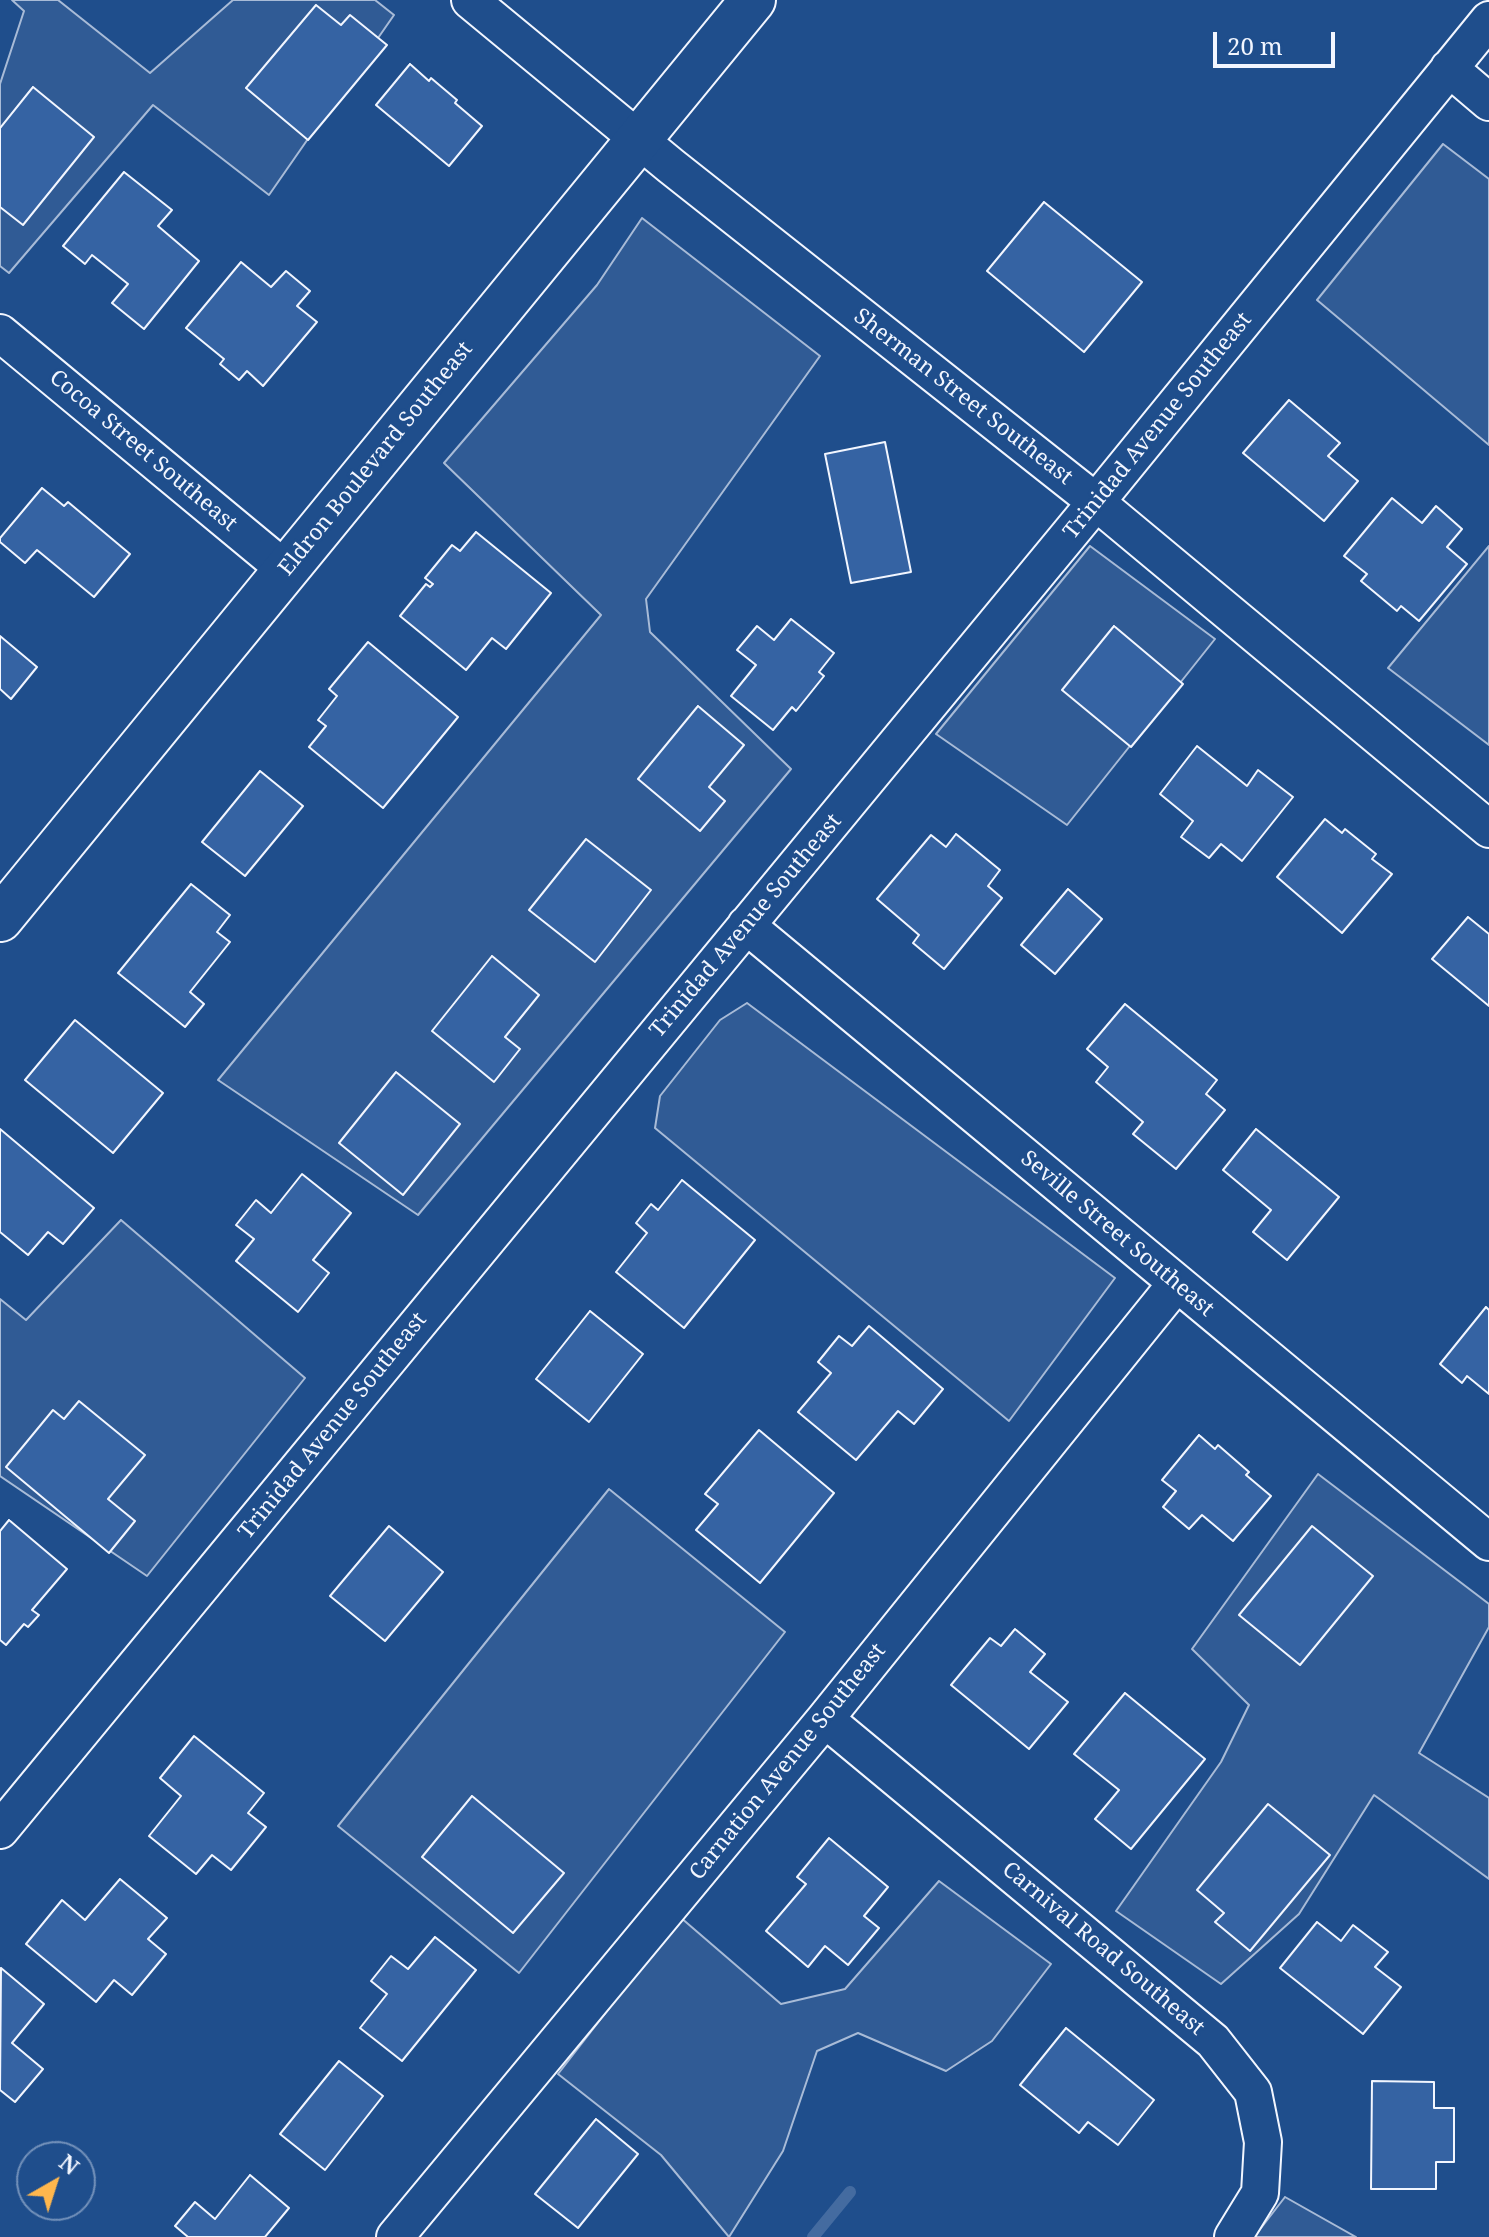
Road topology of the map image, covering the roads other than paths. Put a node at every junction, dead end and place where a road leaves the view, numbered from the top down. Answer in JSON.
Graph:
{"nodes":[{"id":1,"x":470,"y":0,"type":"edge"},
{"id":2,"x":753,"y":0,"type":"edge"},
{"id":3,"x":1489,"y":20,"type":"edge"},
{"id":4,"x":1449,"y":68,"type":"junction"},
{"id":5,"x":1489,"y":102,"type":"edge"},
{"id":6,"x":638,"y":139,"type":"junction"},
{"id":7,"x":0,"y":333,"type":"edge"},
{"id":8,"x":1096,"y":502,"type":"junction"},
{"id":9,"x":286,"y":570,"type":"junction"},
{"id":10,"x":1489,"y":829,"type":"edge"},
{"id":11,"x":0,"y":919,"type":"edge"},
{"id":12,"x":746,"y":925,"type":"junction"},
{"id":13,"x":1176,"y":1284,"type":"junction"},
{"id":14,"x":1489,"y":1542,"type":"edge"},
{"id":15,"x":825,"y":1719,"type":"junction"},
{"id":16,"x":0,"y":1830,"type":"edge"},
{"id":17,"x":395,"y":2237,"type":"edge"},
{"id":18,"x":1233,"y":2237,"type":"edge"}],
"edges":[{"from":1,"to":6,"type":"street","name":"Sherman Street Southeast"},
{"from":2,"to":6,"type":"street","name":"Eldron Boulevard Southeast"},
{"from":3,"to":4,"type":"street","name":"Trinidad Avenue Southeast"},
{"from":4,"to":5,"type":"street"},
{"from":4,"to":8,"type":"street","name":"Trinidad Avenue Southeast"},
{"from":6,"to":8,"type":"street","name":"Sherman Street Southeast"},
{"from":6,"to":9,"type":"street","name":"Eldron Boulevard Southeast"},
{"from":7,"to":9,"type":"street","name":"Cocoa Street Southeast"},
{"from":8,"to":10,"type":"street","name":"Sherman Street Southeast"},
{"from":8,"to":12,"type":"street","name":"Trinidad Avenue Southeast"},
{"from":9,"to":11,"type":"street","name":"Eldron Boulevard Southeast"},
{"from":12,"to":13,"type":"street","name":"Seville Street Southeast"},
{"from":12,"to":16,"type":"street","name":"Trinidad Avenue Southeast"},
{"from":13,"to":14,"type":"street","name":"Seville Street Southeast"},
{"from":13,"to":15,"type":"street","name":"Carnation Avenue Southeast"},
{"from":15,"to":17,"type":"street","name":"Carnation Avenue Southeast"},
{"from":15,"to":18,"type":"street","name":"Carnival Road Southeast"}]}
